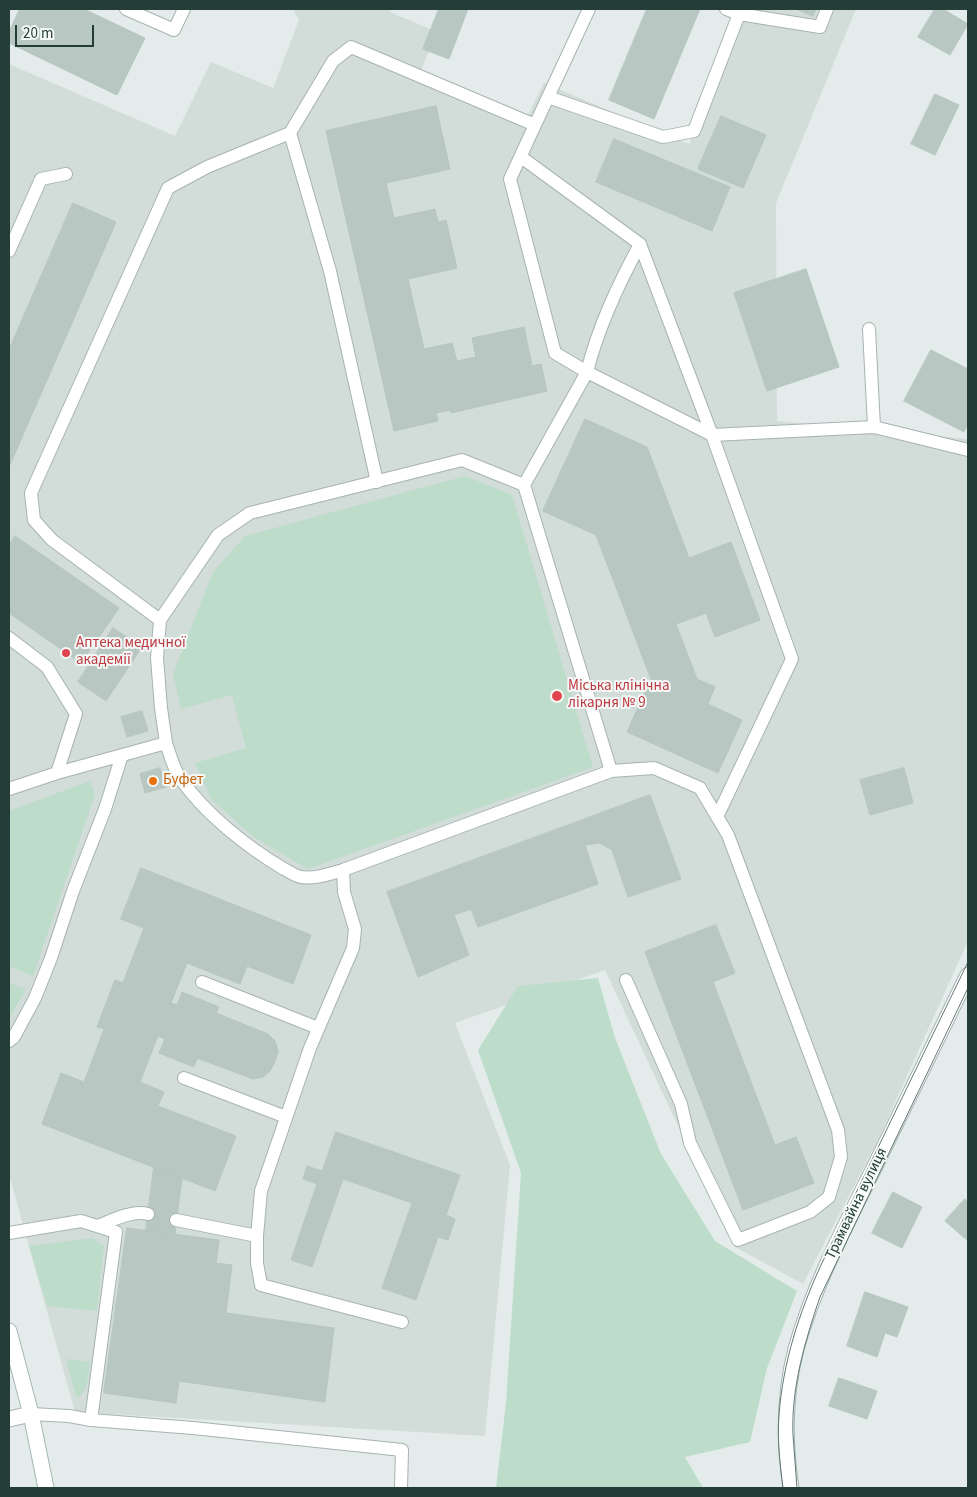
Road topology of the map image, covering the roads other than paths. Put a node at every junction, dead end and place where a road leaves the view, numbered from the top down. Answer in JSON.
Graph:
{"nodes":[{"id":1,"x":126,"y":9,"type":"edge"},
{"id":2,"x":184,"y":9,"type":"edge"},
{"id":3,"x":589,"y":9,"type":"edge"},
{"id":4,"x":726,"y":9,"type":"edge"},
{"id":5,"x":827,"y":9,"type":"edge"},
{"id":6,"x":739,"y":14,"type":"junction"},
{"id":7,"x":548,"y":97,"type":"junction"},
{"id":8,"x":535,"y":125,"type":"junction"},
{"id":9,"x":290,"y":133,"type":"junction"},
{"id":10,"x":520,"y":157,"type":"junction"},
{"id":11,"x":66,"y":174,"type":"dead end"},
{"id":12,"x":640,"y":244,"type":"junction"},
{"id":13,"x":9,"y":251,"type":"edge"},
{"id":14,"x":869,"y":329,"type":"dead end"},
{"id":15,"x":586,"y":372,"type":"junction"},
{"id":16,"x":874,"y":427,"type":"junction"},
{"id":17,"x":712,"y":435,"type":"junction"},
{"id":18,"x":968,"y":450,"type":"edge"},
{"id":19,"x":377,"y":482,"type":"junction"},
{"id":20,"x":524,"y":485,"type":"junction"},
{"id":21,"x":160,"y":620,"type":"junction"},
{"id":22,"x":9,"y":638,"type":"edge"},
{"id":23,"x":166,"y":743,"type":"junction"},
{"id":24,"x":122,"y":755,"type":"junction"},
{"id":25,"x":611,"y":771,"type":"junction"},
{"id":26,"x":57,"y":773,"type":"junction"},
{"id":27,"x":9,"y":789,"type":"edge"},
{"id":28,"x":717,"y":817,"type":"junction"},
{"id":29,"x":342,"y":870,"type":"junction"},
{"id":30,"x":968,"y":975,"type":"edge"},
{"id":31,"x":626,"y":980,"type":"dead end"},
{"id":32,"x":202,"y":982,"type":"dead end"},
{"id":33,"x":318,"y":1028,"type":"junction"},
{"id":34,"x":9,"y":1042,"type":"edge"},
{"id":35,"x":184,"y":1078,"type":"dead end"},
{"id":36,"x":286,"y":1117,"type":"junction"},
{"id":37,"x":148,"y":1214,"type":"dead end"},
{"id":38,"x":176,"y":1220,"type":"dead end"},
{"id":39,"x":98,"y":1226,"type":"junction"},
{"id":40,"x":9,"y":1233,"type":"edge"},
{"id":41,"x":257,"y":1236,"type":"junction"},
{"id":42,"x":402,"y":1322,"type":"dead end"},
{"id":43,"x":9,"y":1331,"type":"edge"},
{"id":44,"x":31,"y":1414,"type":"junction"},
{"id":45,"x":9,"y":1419,"type":"edge"},
{"id":46,"x":91,"y":1420,"type":"junction"},
{"id":47,"x":46,"y":1488,"type":"edge"},
{"id":48,"x":401,"y":1488,"type":"edge"},
{"id":49,"x":791,"y":1488,"type":"edge"}],
"edges":[{"from":1,"to":2,"type":"lane"},
{"from":3,"to":7,"type":"lane"},
{"from":4,"to":6,"type":"lane"},
{"from":5,"to":6,"type":"lane"},
{"from":6,"to":7,"type":"lane"},
{"from":7,"to":8,"type":"lane"},
{"from":8,"to":9,"type":"lane"},
{"from":8,"to":10,"type":"lane"},
{"from":9,"to":19,"type":"lane"},
{"from":9,"to":21,"type":"lane"},
{"from":10,"to":12,"type":"lane"},
{"from":10,"to":15,"type":"lane"},
{"from":11,"to":13,"type":"lane"},
{"from":12,"to":15,"type":"lane"},
{"from":12,"to":17,"type":"lane"},
{"from":14,"to":16,"type":"lane"},
{"from":15,"to":17,"type":"lane"},
{"from":15,"to":20,"type":"lane"},
{"from":16,"to":17,"type":"lane"},
{"from":16,"to":18,"type":"lane"},
{"from":17,"to":28,"type":"lane"},
{"from":19,"to":20,"type":"lane"},
{"from":19,"to":21,"type":"lane"},
{"from":20,"to":25,"type":"lane"},
{"from":21,"to":23,"type":"lane"},
{"from":22,"to":26,"type":"lane"},
{"from":23,"to":24,"type":"lane"},
{"from":23,"to":29,"type":"lane"},
{"from":24,"to":26,"type":"lane"},
{"from":24,"to":34,"type":"lane"},
{"from":25,"to":28,"type":"lane"},
{"from":25,"to":29,"type":"lane"},
{"from":26,"to":27,"type":"lane"},
{"from":28,"to":31,"type":"lane"},
{"from":29,"to":33,"type":"lane"},
{"from":30,"to":49,"type":"street","name":"Трамвайна вулиця"},
{"from":32,"to":33,"type":"lane"},
{"from":33,"to":36,"type":"lane"},
{"from":35,"to":36,"type":"lane"},
{"from":36,"to":41,"type":"lane"},
{"from":37,"to":39,"type":"lane"},
{"from":38,"to":41,"type":"lane"},
{"from":39,"to":40,"type":"lane"},
{"from":39,"to":46,"type":"lane"},
{"from":41,"to":42,"type":"lane"},
{"from":43,"to":44,"type":"street"},
{"from":44,"to":45,"type":"street"},
{"from":44,"to":46,"type":"lane"},
{"from":44,"to":47,"type":"street"},
{"from":46,"to":48,"type":"lane"}]}
